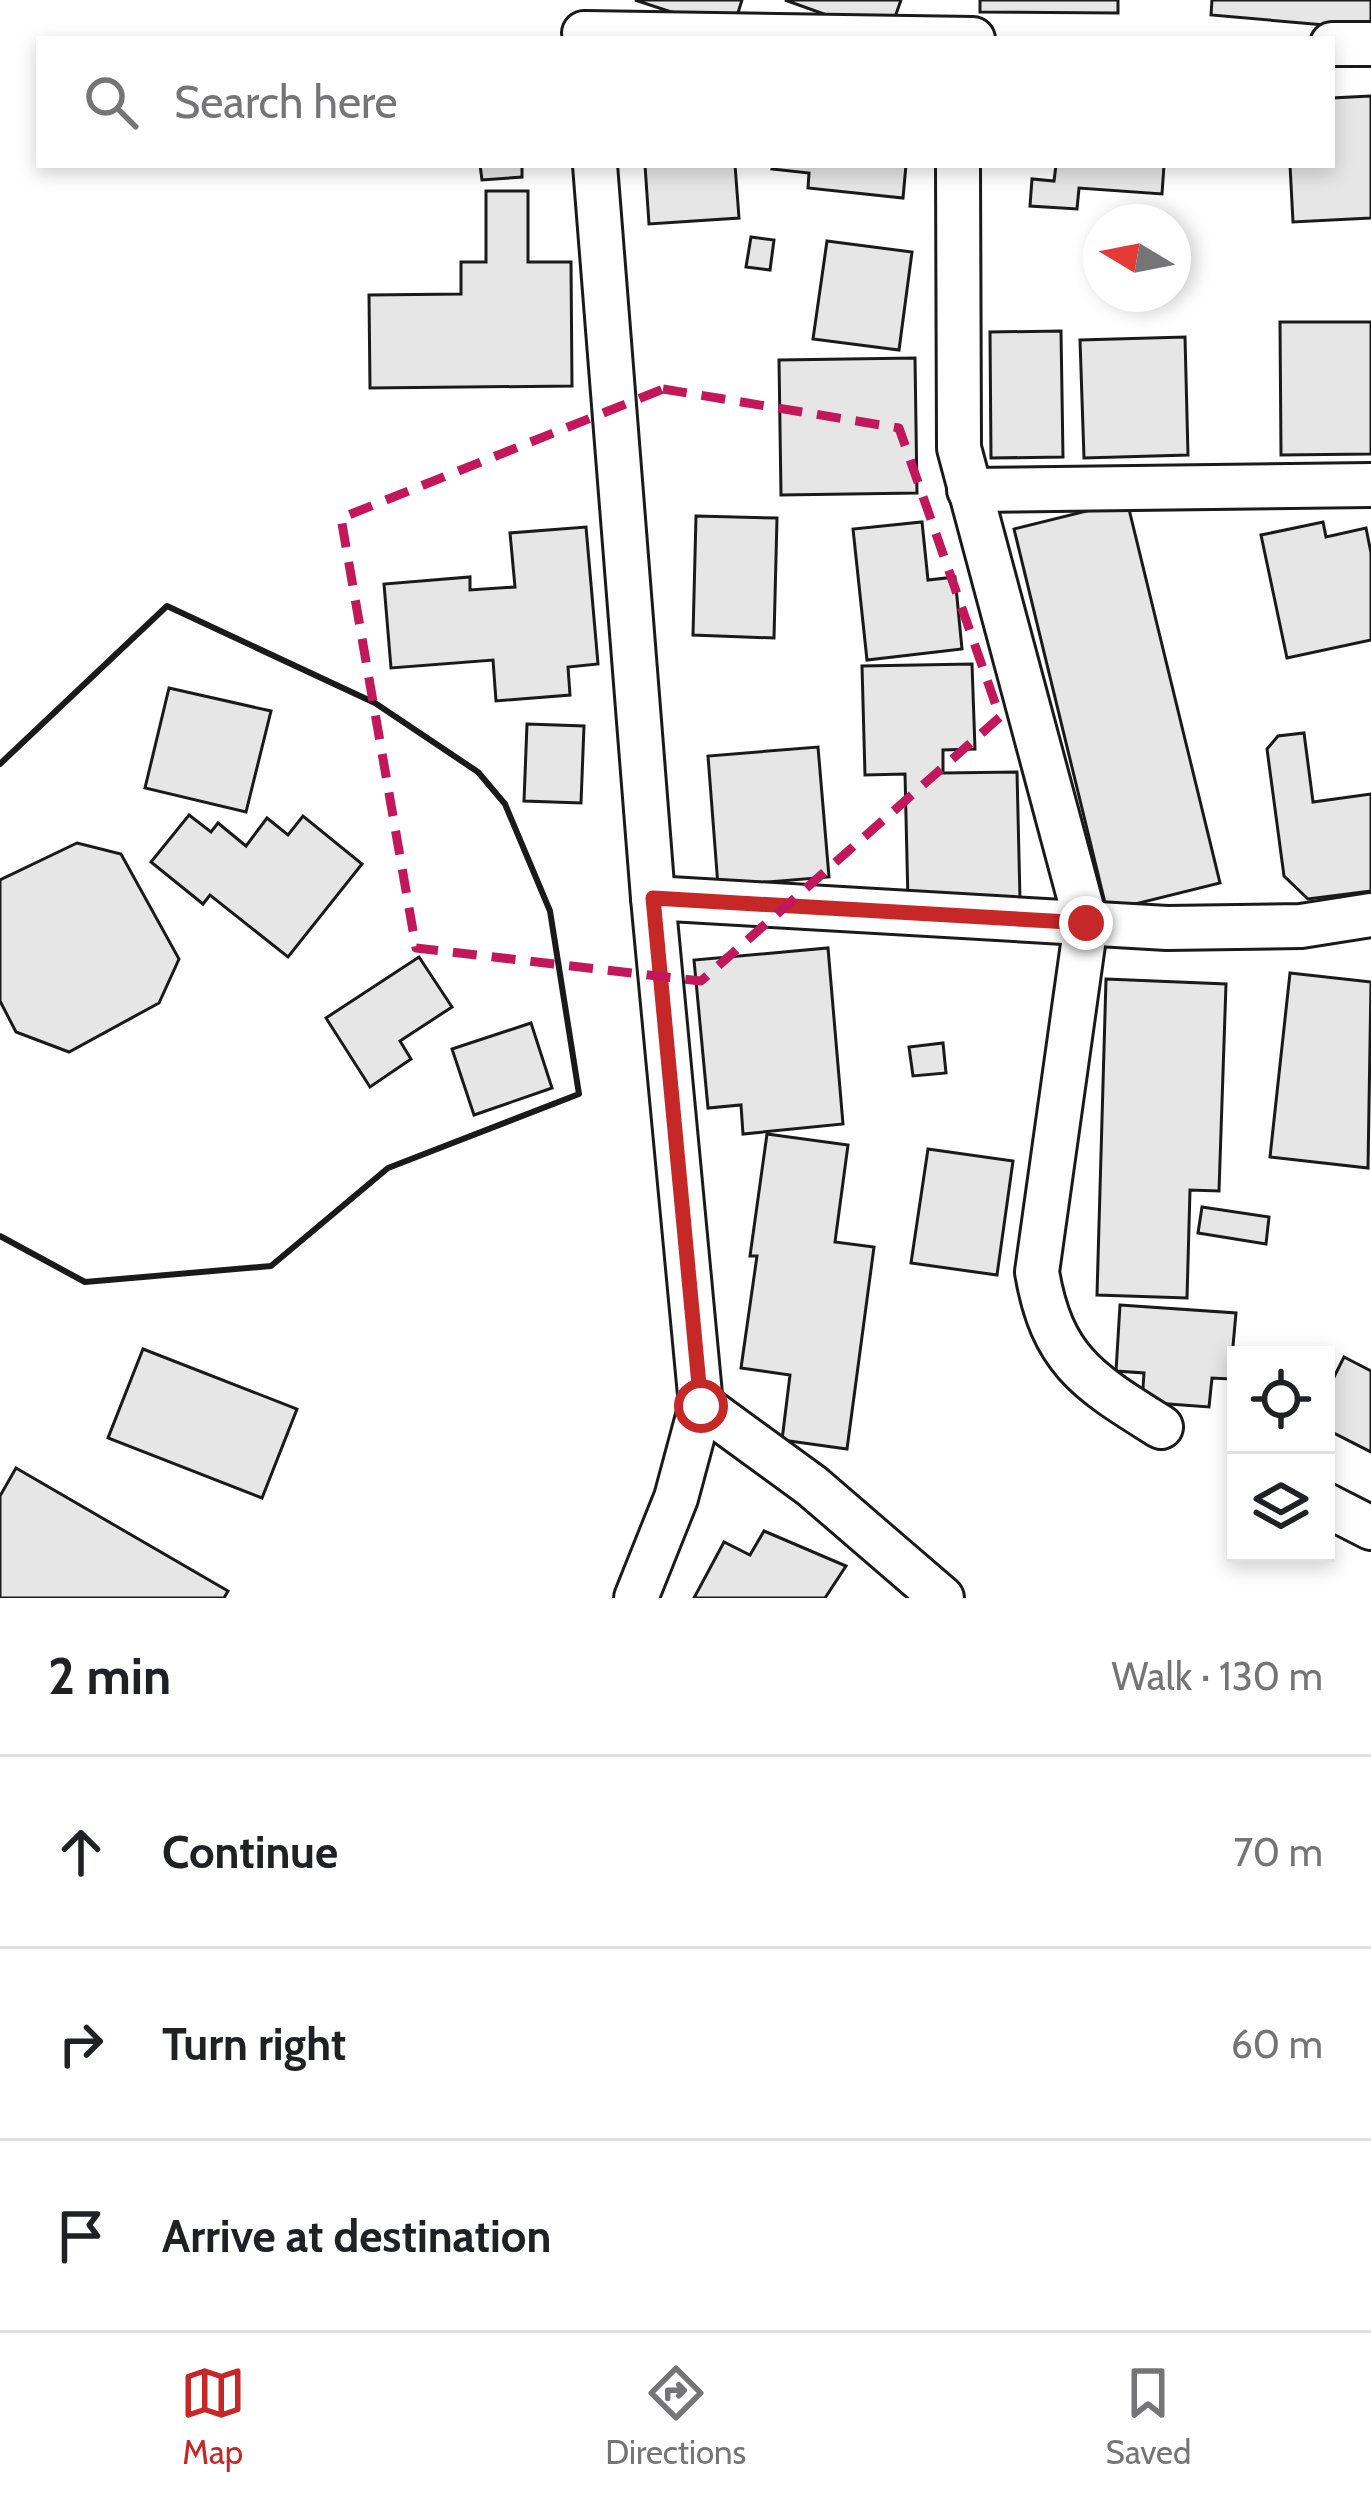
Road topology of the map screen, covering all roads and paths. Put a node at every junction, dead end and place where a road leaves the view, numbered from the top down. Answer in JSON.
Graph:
{"nodes":[{"id":1,"x":584,"y":24,"type":"edge"},
{"id":2,"x":882,"y":36,"type":"edge"},
{"id":3,"x":1335,"y":44,"type":"edge"},
{"id":4,"x":1371,"y":44,"type":"edge"},
{"id":5,"x":595,"y":168,"type":"edge"},
{"id":6,"x":958,"y":168,"type":"edge"},
{"id":7,"x":1371,"y":484,"type":"edge"},
{"id":8,"x":969,"y":490,"type":"junction"},
{"id":9,"x":653,"y":898,"type":"junction"},
{"id":10,"x":1371,"y":914,"type":"edge"},
{"id":11,"x":1086,"y":923,"type":"junction"},
{"id":12,"x":701,"y":1406,"type":"junction"},
{"id":13,"x":1161,"y":1427,"type":"dead end"},
{"id":14,"x":1335,"y":1510,"type":"edge"},
{"id":15,"x":1371,"y":1528,"type":"edge"},
{"id":16,"x":636,"y":1598,"type":"edge"},
{"id":17,"x":942,"y":1598,"type":"edge"}],
"edges":[{"from":1,"to":2,"type":"street"},
{"from":3,"to":4,"type":"street"},
{"from":5,"to":9,"type":"street"},
{"from":6,"to":8,"type":"street"},
{"from":7,"to":8,"type":"street"},
{"from":8,"to":11,"type":"street"},
{"from":9,"to":11,"type":"street"},
{"from":9,"to":12,"type":"street"},
{"from":10,"to":11,"type":"street"},
{"from":11,"to":13,"type":"street"},
{"from":12,"to":16,"type":"street"},
{"from":12,"to":17,"type":"street"},
{"from":14,"to":15,"type":"street"}]}
